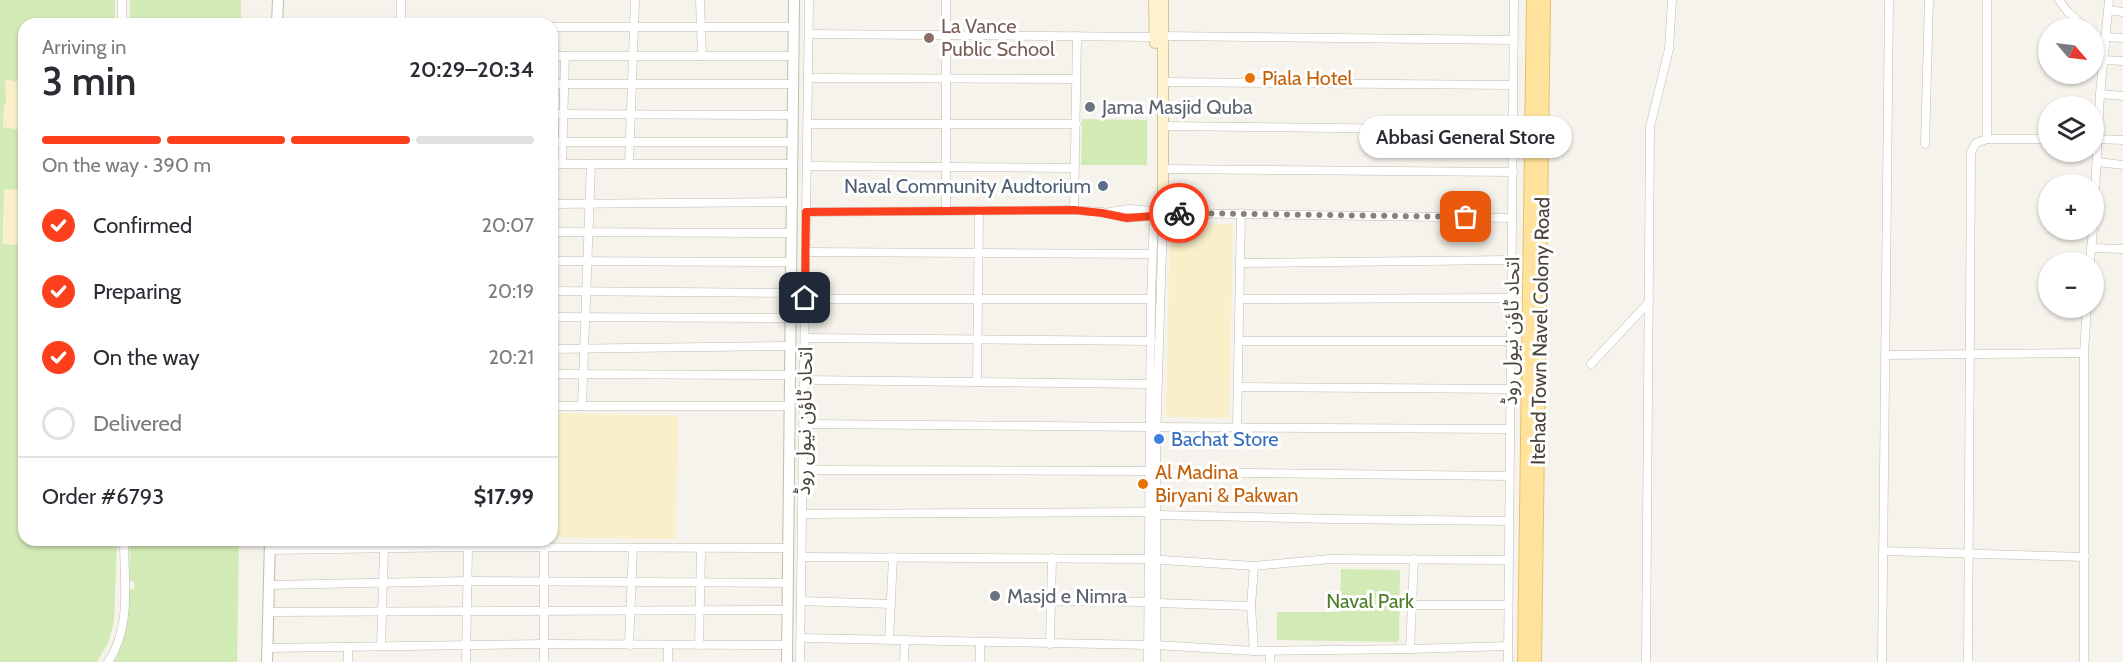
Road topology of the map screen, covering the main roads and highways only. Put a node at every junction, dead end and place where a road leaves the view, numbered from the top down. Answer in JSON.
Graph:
{"nodes":[{"id":1,"x":1154,"y":0,"type":"edge"},
{"id":2,"x":1163,"y":0,"type":"edge"},
{"id":3,"x":1533,"y":0,"type":"edge"},
{"id":4,"x":1544,"y":0,"type":"edge"},
{"id":5,"x":1159,"y":37,"type":"junction"},
{"id":6,"x":1531,"y":508,"type":"junction"},
{"id":7,"x":1524,"y":662,"type":"edge"},
{"id":8,"x":1535,"y":662,"type":"edge"}],
"edges":[{"from":1,"to":5,"type":"main road"},
{"from":2,"to":5,"type":"main road"},
{"from":3,"to":6,"type":"main road","name":"Itehad Town Navel Colony Road"},
{"from":4,"to":6,"type":"main road","name":"Itehad Town Navel Colony Road"},
{"from":5,"to":5,"type":"main road"},
{"from":6,"to":7,"type":"main road","name":"Itehad Town Navel Colony Road"},
{"from":6,"to":8,"type":"main road","name":"Itehad Town Navel Colony Road"}]}
